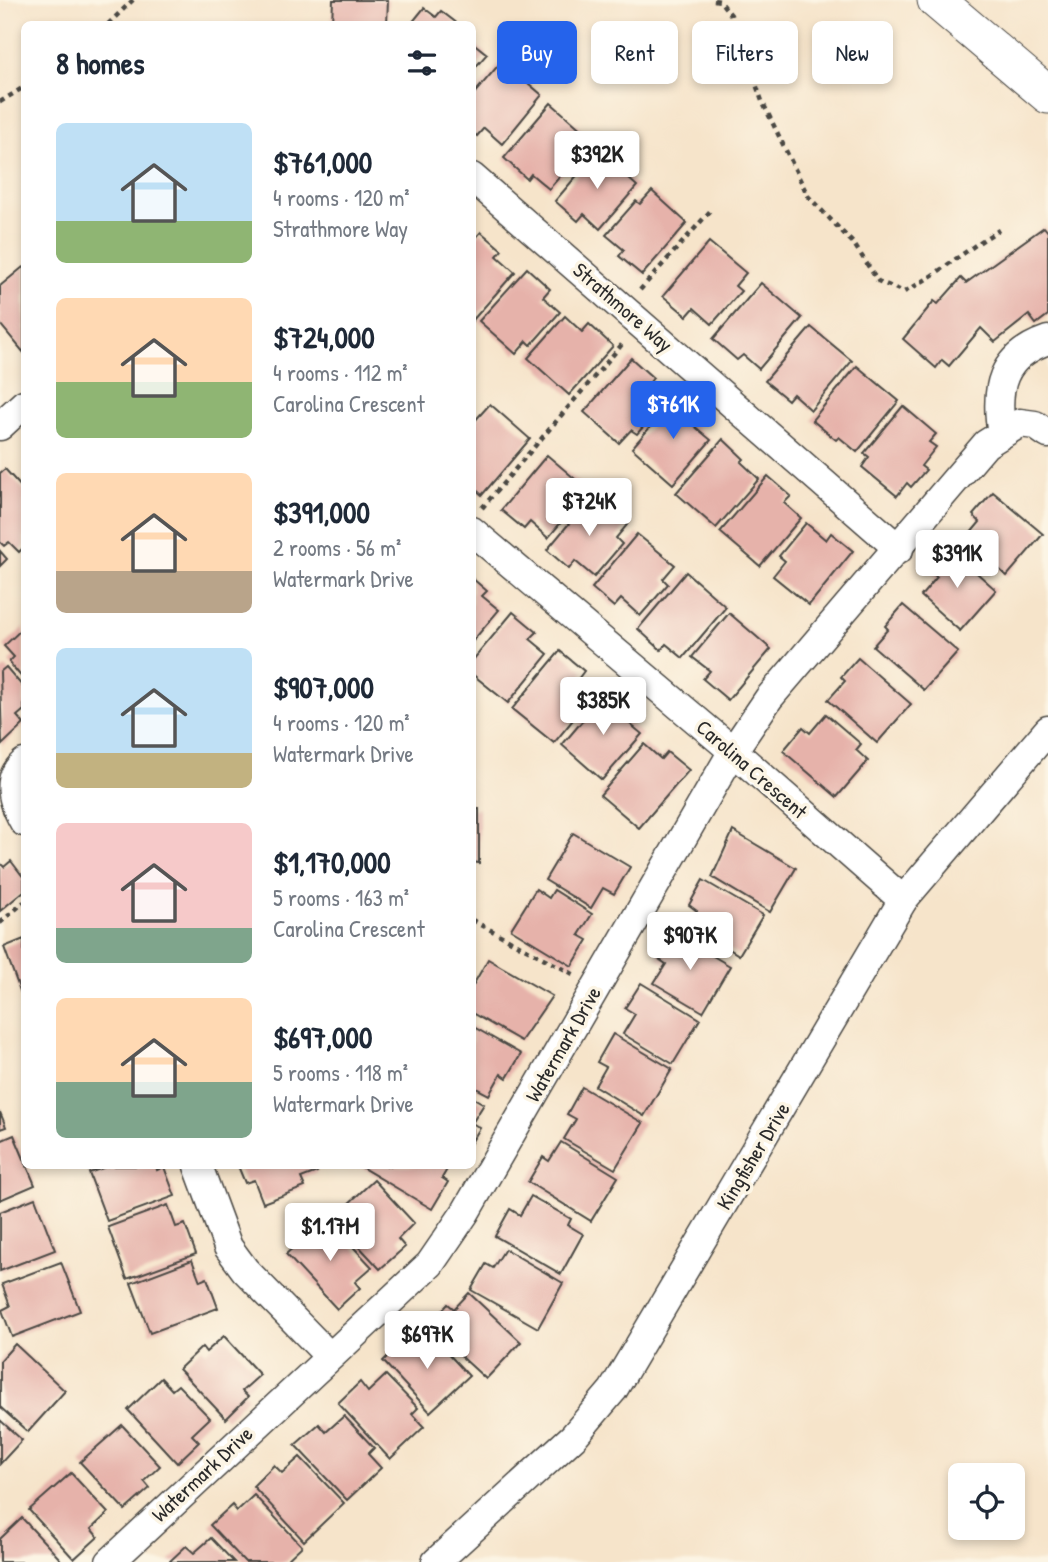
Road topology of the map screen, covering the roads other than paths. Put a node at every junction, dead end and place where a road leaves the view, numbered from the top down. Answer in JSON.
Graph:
{"nodes":[{"id":1,"x":936,"y":0,"type":"edge"},
{"id":2,"x":1048,"y":95,"type":"edge"},
{"id":3,"x":476,"y":180,"type":"edge"},
{"id":4,"x":1048,"y":340,"type":"edge"},
{"id":5,"x":1048,"y":435,"type":"edge"},
{"id":6,"x":994,"y":439,"type":"junction"},
{"id":7,"x":477,"y":520,"type":"edge"},
{"id":8,"x":899,"y":549,"type":"junction"},
{"id":9,"x":1048,"y":730,"type":"edge"},
{"id":10,"x":733,"y":751,"type":"junction"},
{"id":11,"x":21,"y":767,"type":"edge"},
{"id":12,"x":21,"y":816,"type":"edge"},
{"id":13,"x":903,"y":900,"type":"junction"},
{"id":14,"x":199,"y":1169,"type":"edge"},
{"id":15,"x":329,"y":1356,"type":"junction"},
{"id":16,"x":110,"y":1562,"type":"edge"},
{"id":17,"x":436,"y":1562,"type":"edge"}],
"edges":[{"from":1,"to":2,"type":"main road"},
{"from":3,"to":8,"type":"street","name":"Strathmore Way"},
{"from":4,"to":6,"type":"street"},
{"from":5,"to":6,"type":"street"},
{"from":6,"to":8,"type":"street","name":"Watermark Drive"},
{"from":7,"to":10,"type":"street","name":"Carolina Crescent"},
{"from":8,"to":10,"type":"street","name":"Watermark Drive"},
{"from":9,"to":13,"type":"street","name":"Kingfisher Drive"},
{"from":10,"to":13,"type":"street","name":"Carolina Crescent"},
{"from":10,"to":15,"type":"street","name":"Watermark Drive"},
{"from":11,"to":12,"type":"street"},
{"from":13,"to":17,"type":"street","name":"Kingfisher Drive"},
{"from":14,"to":15,"type":"street"},
{"from":15,"to":16,"type":"street","name":"Watermark Drive"}]}
